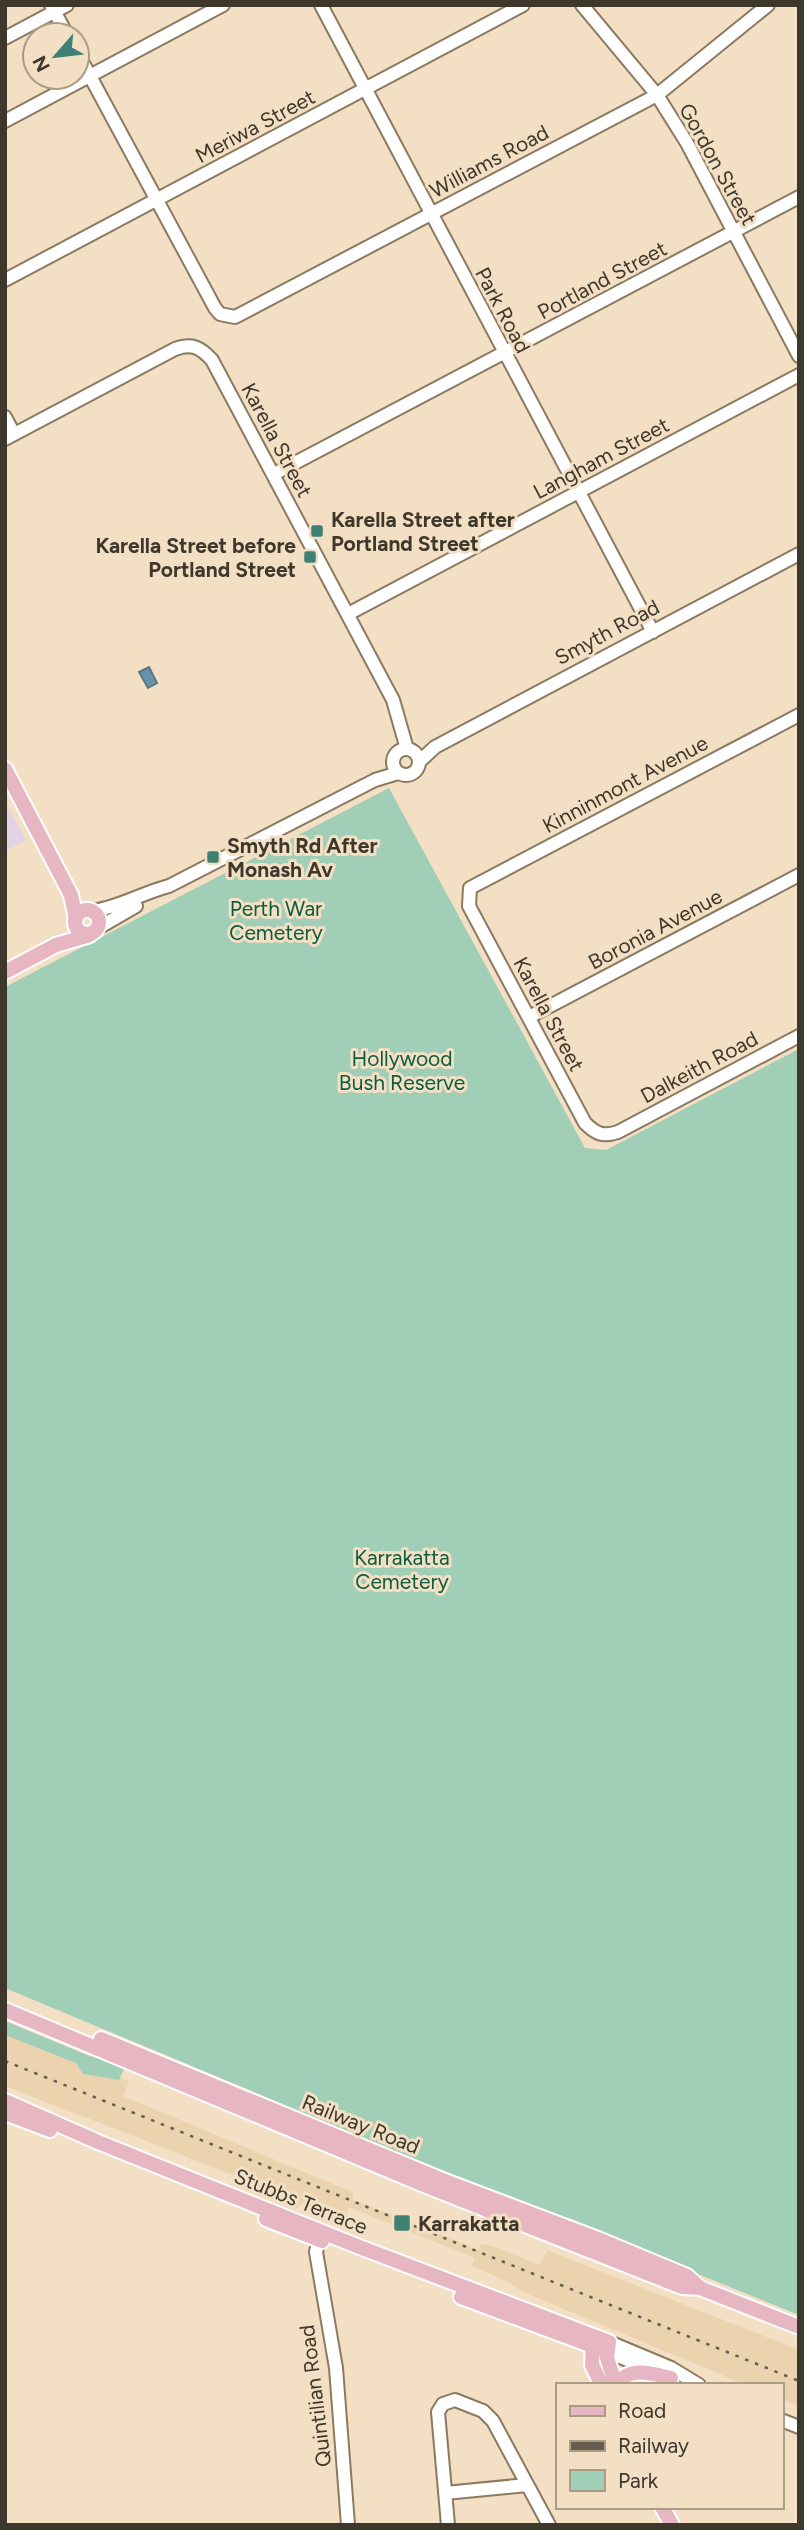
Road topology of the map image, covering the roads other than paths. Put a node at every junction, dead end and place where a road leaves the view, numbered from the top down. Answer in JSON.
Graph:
{"nodes":[{"id":1,"x":67,"y":5,"type":"edge"},
{"id":2,"x":223,"y":5,"type":"edge"},
{"id":3,"x":321,"y":5,"type":"edge"},
{"id":4,"x":523,"y":5,"type":"edge"},
{"id":5,"x":582,"y":5,"type":"edge"},
{"id":6,"x":768,"y":5,"type":"edge"},
{"id":7,"x":53,"y":9,"type":"edge"},
{"id":8,"x":5,"y":38,"type":"edge"},
{"id":9,"x":91,"y":75,"type":"edge"},
{"id":10,"x":91,"y":78,"type":"edge"},
{"id":11,"x":365,"y":89,"type":"junction"},
{"id":12,"x":62,"y":91,"type":"edge"},
{"id":13,"x":657,"y":95,"type":"junction"},
{"id":14,"x":5,"y":121,"type":"edge"},
{"id":15,"x":799,"y":197,"type":"edge"},
{"id":16,"x":156,"y":200,"type":"junction"},
{"id":17,"x":431,"y":213,"type":"junction"},
{"id":18,"x":734,"y":232,"type":"junction"},
{"id":19,"x":5,"y":280,"type":"edge"},
{"id":20,"x":504,"y":353,"type":"junction"},
{"id":21,"x":799,"y":356,"type":"edge"},
{"id":22,"x":799,"y":375,"type":"edge"},
{"id":23,"x":5,"y":417,"type":"edge"},
{"id":24,"x":10,"y":437,"type":"edge"},
{"id":25,"x":274,"y":474,"type":"junction"},
{"id":26,"x":578,"y":492,"type":"junction"},
{"id":27,"x":799,"y":554,"type":"edge"},
{"id":28,"x":348,"y":614,"type":"junction"},
{"id":29,"x":653,"y":632,"type":"junction"},
{"id":30,"x":799,"y":715,"type":"edge"},
{"id":31,"x":435,"y":747,"type":"junction"},
{"id":32,"x":401,"y":758,"type":"junction"},
{"id":33,"x":419,"y":762,"type":"junction"},
{"id":34,"x":5,"y":769,"type":"edge"},
{"id":35,"x":799,"y":875,"type":"edge"},
{"id":36,"x":169,"y":886,"type":"junction"},
{"id":37,"x":470,"y":888,"type":"joint"},
{"id":38,"x":71,"y":895,"type":"junction"},
{"id":39,"x":92,"y":911,"type":"junction"},
{"id":40,"x":76,"y":920,"type":"junction"},
{"id":41,"x":94,"y":931,"type":"junction"},
{"id":42,"x":56,"y":945,"type":"junction"},
{"id":43,"x":5,"y":972,"type":"edge"},
{"id":44,"x":529,"y":1017,"type":"junction"},
{"id":45,"x":799,"y":1036,"type":"edge"},
{"id":46,"x":618,"y":1132,"type":"joint"},
{"id":47,"x":5,"y":1999,"type":"edge"},
{"id":48,"x":5,"y":2010,"type":"edge"},
{"id":49,"x":5,"y":2101,"type":"edge"},
{"id":50,"x":5,"y":2113,"type":"edge"},
{"id":51,"x":324,"y":2237,"type":"junction"},
{"id":52,"x":700,"y":2288,"type":"junction"},
{"id":53,"x":799,"y":2327,"type":"edge"},
{"id":54,"x":593,"y":2340,"type":"junction"},
{"id":55,"x":608,"y":2347,"type":"junction"},
{"id":56,"x":670,"y":2378,"type":"junction"},
{"id":57,"x":601,"y":2383,"type":"edge"},
{"id":58,"x":616,"y":2383,"type":"edge"},
{"id":59,"x":619,"y":2383,"type":"edge"},
{"id":60,"x":685,"y":2383,"type":"edge"},
{"id":61,"x":696,"y":2383,"type":"edge"},
{"id":62,"x":527,"y":2486,"type":"junction"},
{"id":63,"x":446,"y":2493,"type":"junction"},
{"id":64,"x":663,"y":2509,"type":"edge"},
{"id":65,"x":673,"y":2509,"type":"edge"},
{"id":66,"x":348,"y":2525,"type":"edge"},
{"id":67,"x":448,"y":2525,"type":"edge"},
{"id":68,"x":549,"y":2525,"type":"edge"},
{"id":69,"x":671,"y":2525,"type":"edge"},
{"id":70,"x":681,"y":2525,"type":"edge"}],
"edges":[{"from":1,"to":7,"type":"street"},
{"from":2,"to":9,"type":"street"},
{"from":3,"to":11,"type":"street","name":"Park Road"},
{"from":4,"to":11,"type":"street","name":"Meriwa Street"},
{"from":5,"to":13,"type":"street","name":"Gordon Street"},
{"from":6,"to":13,"type":"street","name":"Williams Road"},
{"from":7,"to":8,"type":"street"},
{"from":10,"to":16,"type":"street"},
{"from":11,"to":16,"type":"street","name":"Meriwa Street"},
{"from":11,"to":17,"type":"street","name":"Park Road"},
{"from":12,"to":14,"type":"street"},
{"from":13,"to":17,"type":"street","name":"Williams Road"},
{"from":13,"to":18,"type":"street","name":"Gordon Street"},
{"from":15,"to":18,"type":"street","name":"Portland Street"},
{"from":16,"to":17,"type":"street","name":"Williams Road"},
{"from":16,"to":19,"type":"street","name":"Meriwa Street"},
{"from":17,"to":20,"type":"street","name":"Park Road"},
{"from":18,"to":20,"type":"street","name":"Portland Street"},
{"from":18,"to":21,"type":"street","name":"Gordon Street"},
{"from":20,"to":25,"type":"street","name":"Portland Street"},
{"from":20,"to":26,"type":"street","name":"Park Road"},
{"from":22,"to":26,"type":"street","name":"Langham Street"},
{"from":23,"to":24,"type":"street"},
{"from":24,"to":25,"type":"street","name":"Karella Street"},
{"from":25,"to":28,"type":"street","name":"Karella Street"},
{"from":26,"to":28,"type":"street","name":"Langham Street"},
{"from":26,"to":29,"type":"street","name":"Park Road"},
{"from":27,"to":29,"type":"street","name":"Smyth Road"},
{"from":28,"to":32,"type":"street","name":"Karella Street"},
{"from":29,"to":31,"type":"street","name":"Smyth Road"},
{"from":30,"to":37,"type":"street","name":"Kinninmont Avenue"},
{"from":31,"to":32,"type":"street","name":"Smyth Road"},
{"from":31,"to":33,"type":"street","name":"Smyth Road"},
{"from":32,"to":33,"type":"street"},
{"from":32,"to":33,"type":"street","name":"Smyth Road"},
{"from":32,"to":36,"type":"street"},
{"from":34,"to":38,"type":"main road"},
{"from":35,"to":44,"type":"street","name":"Boronia Avenue"},
{"from":36,"to":39,"type":"street"},
{"from":36,"to":41,"type":"street"},
{"from":37,"to":44,"type":"street","name":"Karella Street"},
{"from":38,"to":39,"type":"main road"},
{"from":38,"to":40,"type":"main road"},
{"from":39,"to":40,"type":"main road"},
{"from":39,"to":41,"type":"main road"},
{"from":40,"to":41,"type":"main road"},
{"from":40,"to":42,"type":"main road"},
{"from":41,"to":42,"type":"main road"},
{"from":42,"to":43,"type":"main road"},
{"from":44,"to":46,"type":"street","name":"Karella Street"},
{"from":45,"to":46,"type":"street","name":"Dalkeith Road"},
{"from":47,"to":52,"type":"main road","name":"Railway Road"},
{"from":48,"to":52,"type":"main road","name":"Railway Road"},
{"from":49,"to":51,"type":"main road","name":"Stubbs Terrace"},
{"from":50,"to":51,"type":"main road","name":"Stubbs Terrace"},
{"from":51,"to":54,"type":"main road","name":"Stubbs Terrace"},
{"from":51,"to":66,"type":"street","name":"Quintilian Road"},
{"from":52,"to":53,"type":"main road","name":"Railway Road"},
{"from":54,"to":55,"type":"main road","name":"Stubbs Terrace"},
{"from":54,"to":57,"type":"main road"},
{"from":55,"to":56,"type":"street","name":"Stubbs Terrace"},
{"from":55,"to":58,"type":"main road"},
{"from":55,"to":61,"type":"street","name":"Stubbs Terrace"},
{"from":56,"to":59,"type":"main road"},
{"from":56,"to":60,"type":"street","name":"Stubbs Terrace"},
{"from":62,"to":63,"type":"street"},
{"from":62,"to":63,"type":"street"},
{"from":62,"to":68,"type":"street"},
{"from":63,"to":67,"type":"street"},
{"from":64,"to":69,"type":"main road"},
{"from":65,"to":70,"type":"main road"}]}
